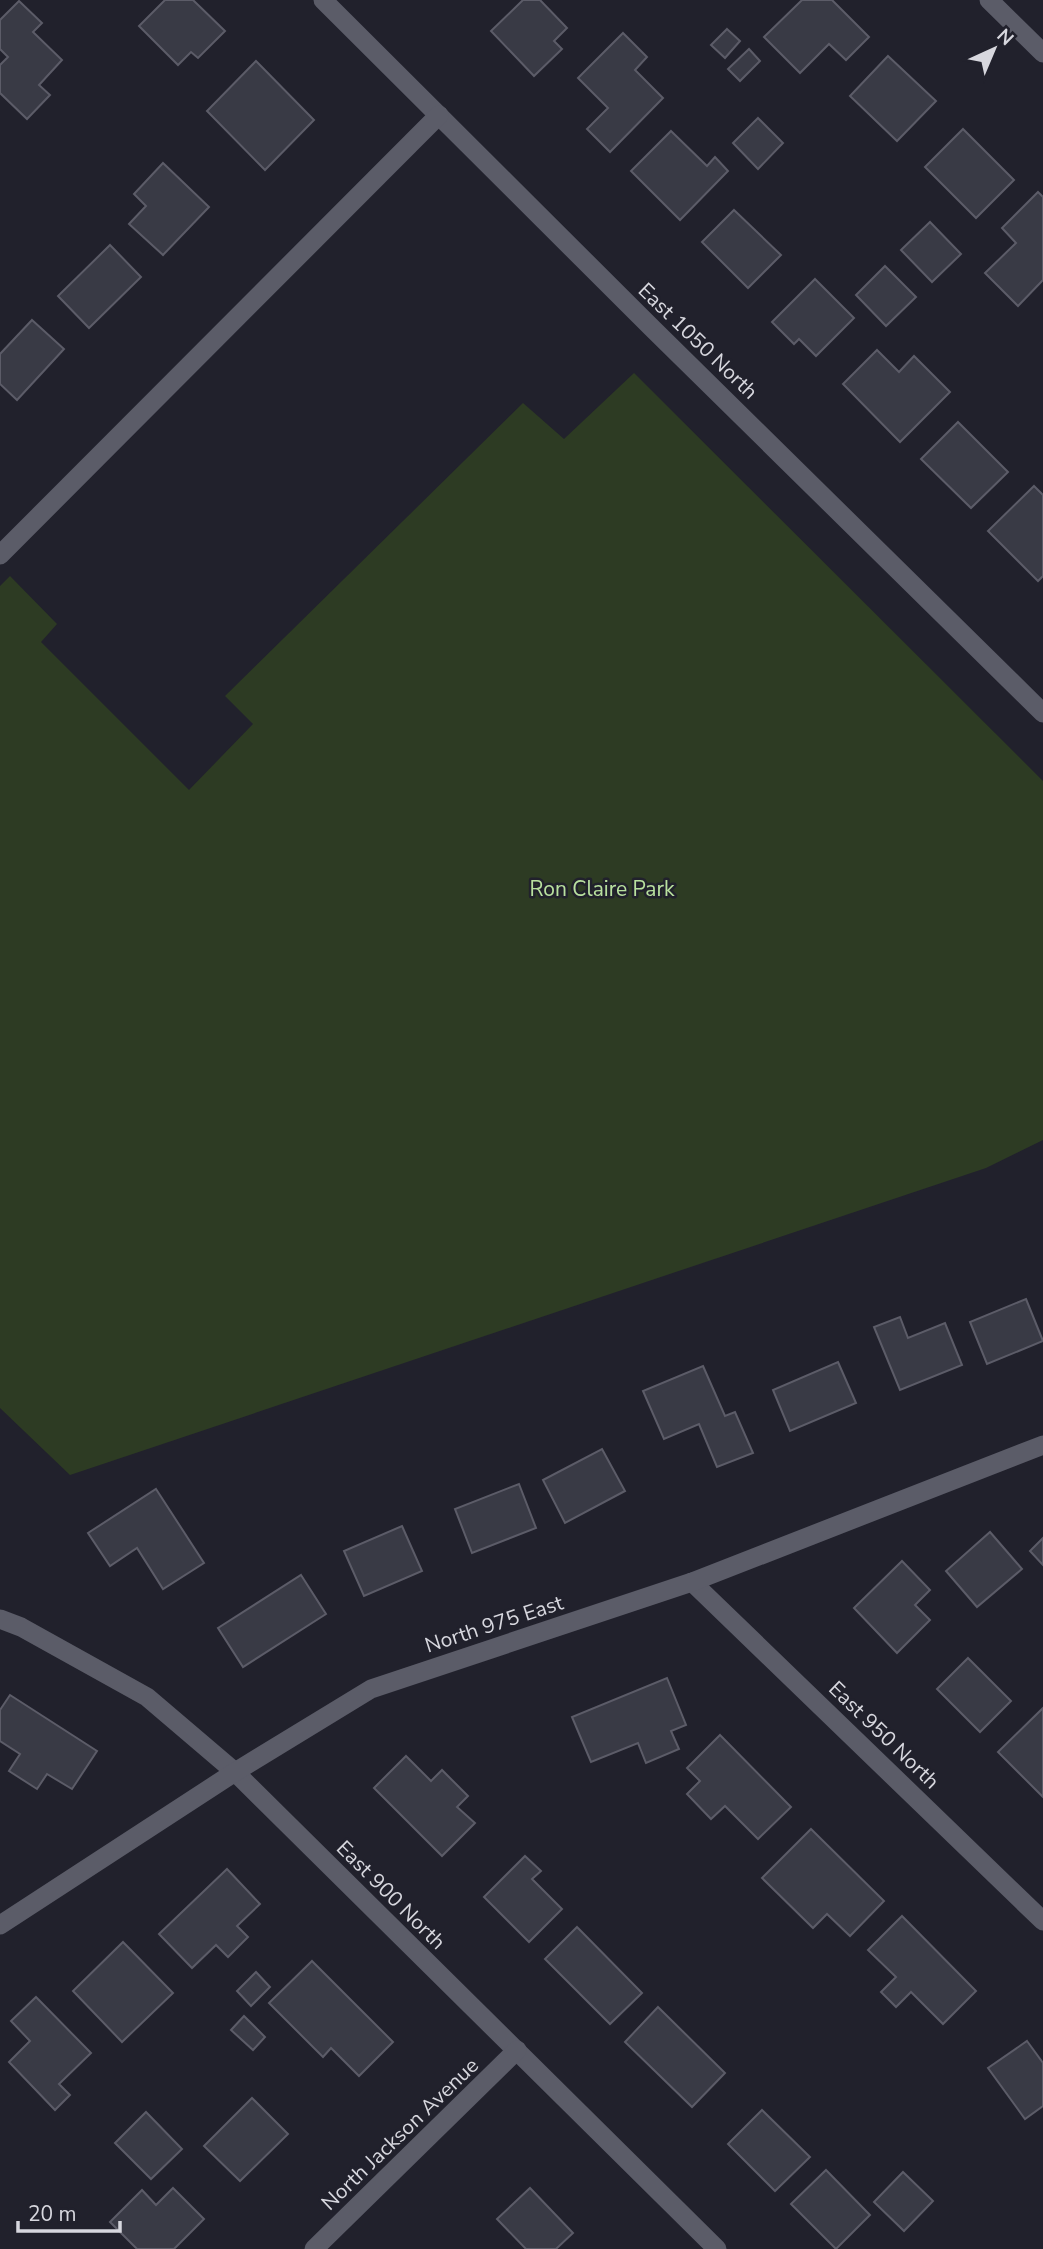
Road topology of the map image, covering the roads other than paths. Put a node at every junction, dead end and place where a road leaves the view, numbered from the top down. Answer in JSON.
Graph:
{"nodes":[{"id":1,"x":323,"y":0,"type":"edge"},
{"id":2,"x":989,"y":0,"type":"edge"},
{"id":3,"x":1043,"y":53,"type":"edge"},
{"id":4,"x":439,"y":115,"type":"junction"},
{"id":5,"x":0,"y":555,"type":"edge"},
{"id":6,"x":1043,"y":713,"type":"edge"},
{"id":7,"x":1043,"y":1445,"type":"edge"},
{"id":8,"x":692,"y":1583,"type":"junction"},
{"id":9,"x":0,"y":1619,"type":"edge"},
{"id":10,"x":235,"y":1772,"type":"junction"},
{"id":11,"x":1043,"y":1921,"type":"edge"},
{"id":12,"x":0,"y":1925,"type":"edge"},
{"id":13,"x":516,"y":2050,"type":"junction"},
{"id":14,"x":314,"y":2249,"type":"edge"},
{"id":15,"x":717,"y":2249,"type":"edge"}],
"edges":[{"from":1,"to":4,"type":"street","name":"East 1050 North"},
{"from":2,"to":3,"type":"street"},
{"from":4,"to":5,"type":"street"},
{"from":4,"to":6,"type":"street","name":"East 1050 North"},
{"from":7,"to":8,"type":"street","name":"North 975 East"},
{"from":8,"to":10,"type":"street","name":"North 975 East"},
{"from":8,"to":11,"type":"street","name":"East 950 North"},
{"from":9,"to":10,"type":"street","name":"East 900 North"},
{"from":10,"to":12,"type":"street","name":"North 975 East"},
{"from":10,"to":13,"type":"street","name":"East 900 North"},
{"from":13,"to":14,"type":"street","name":"North Jackson Avenue"},
{"from":13,"to":15,"type":"street","name":"East 900 North"}]}
